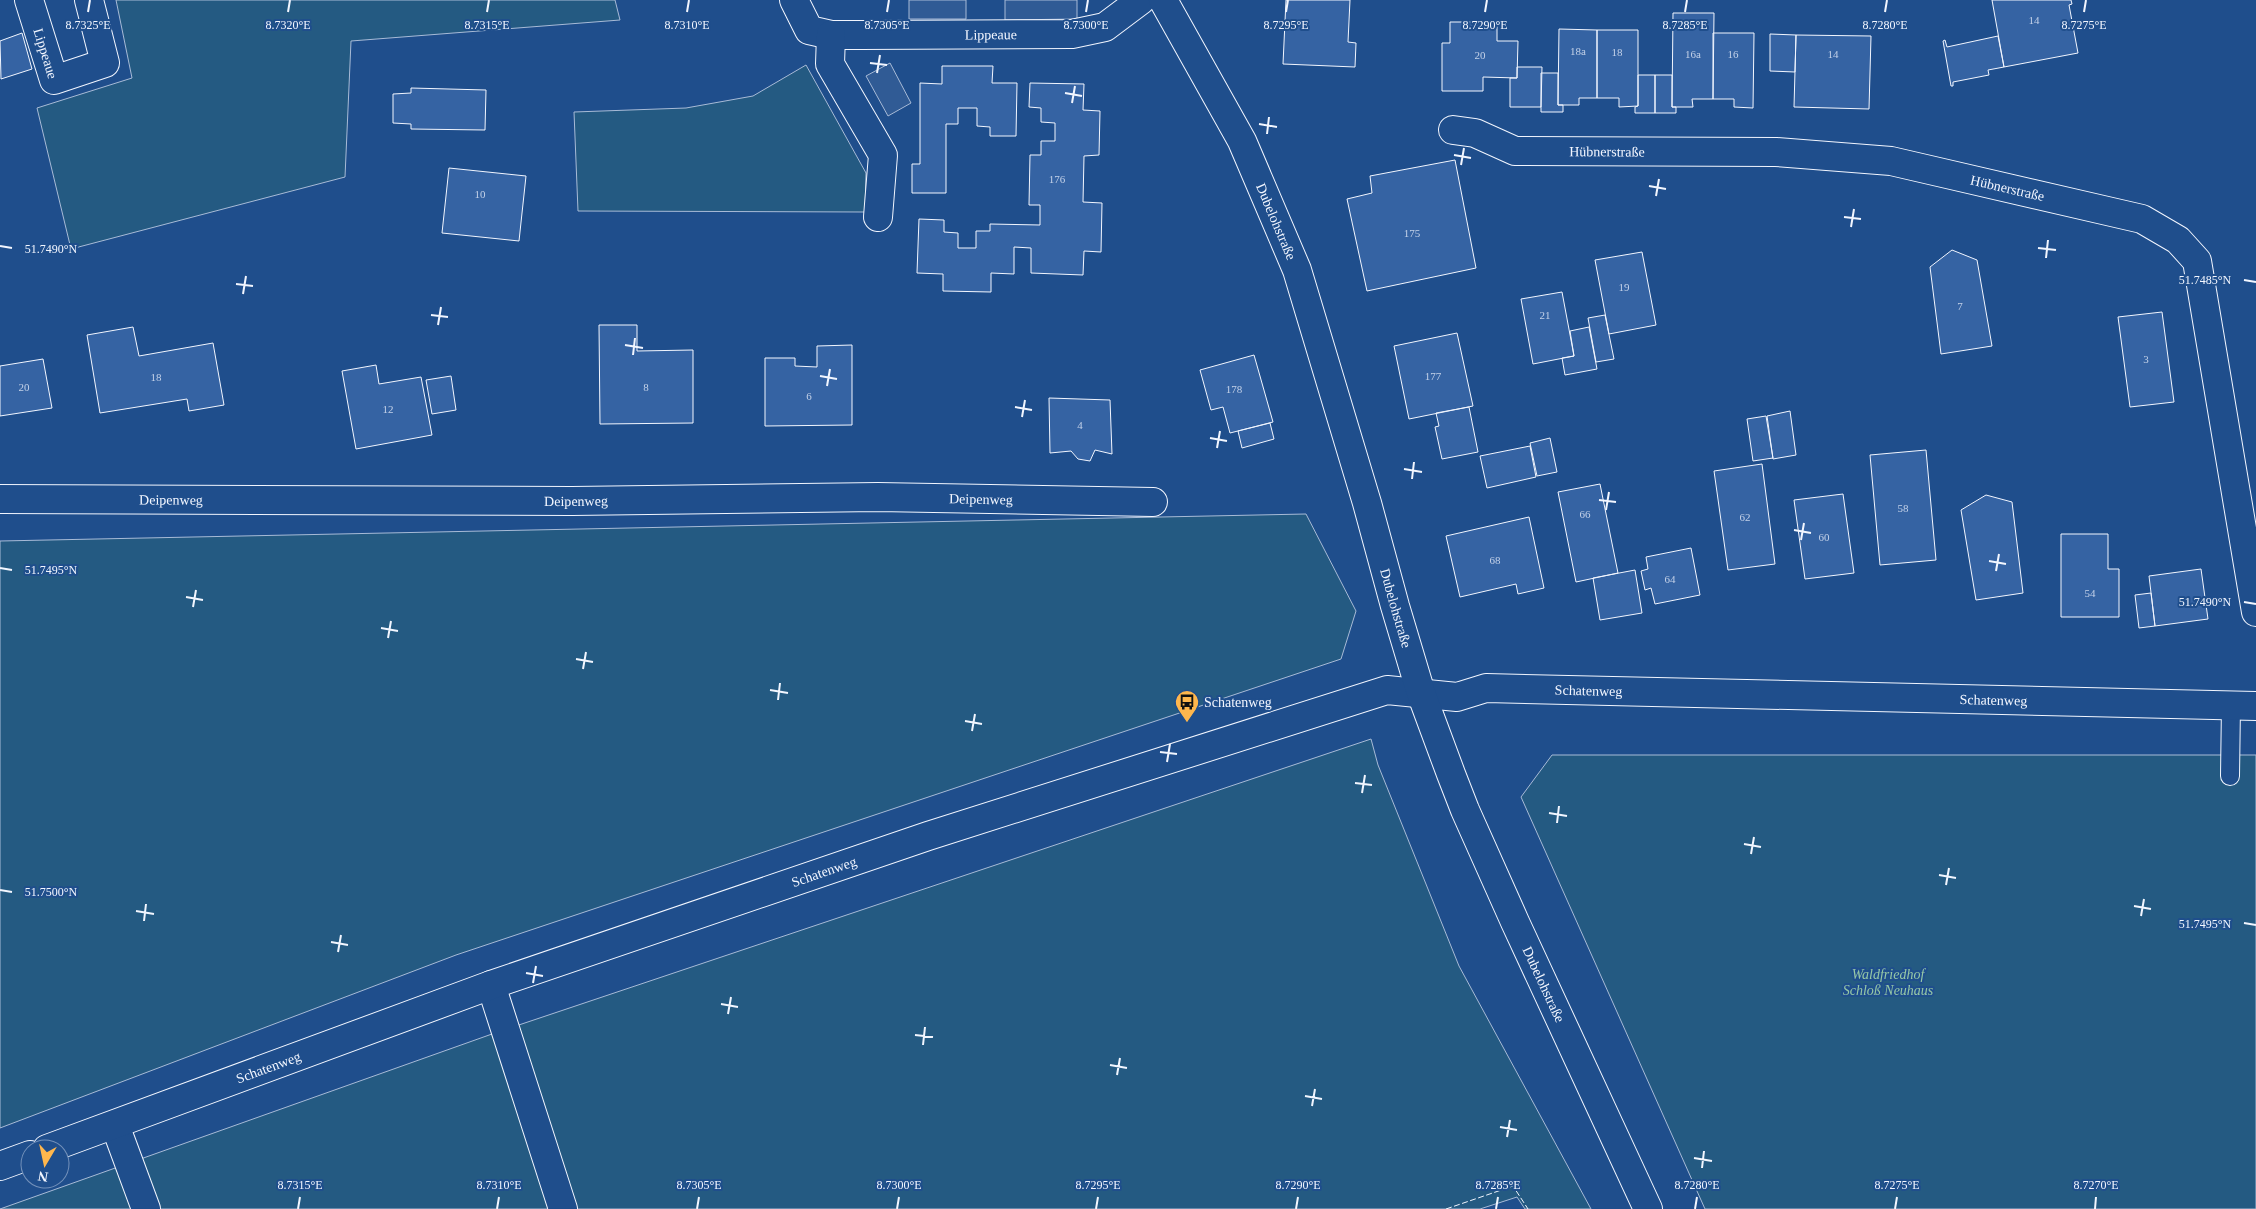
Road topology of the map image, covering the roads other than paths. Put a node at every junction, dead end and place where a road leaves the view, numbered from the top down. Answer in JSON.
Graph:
{"nodes":[{"id":1,"x":30,"y":0,"type":"edge"},
{"id":2,"x":89,"y":0,"type":"edge"},
{"id":3,"x":794,"y":0,"type":"edge"},
{"id":4,"x":1141,"y":0,"type":"edge"},
{"id":5,"x":1162,"y":0,"type":"edge"},
{"id":6,"x":831,"y":35,"type":"junction"},
{"id":7,"x":1453,"y":130,"type":"dead end"},
{"id":8,"x":878,"y":217,"type":"dead end"},
{"id":9,"x":0,"y":499,"type":"edge"},
{"id":10,"x":1153,"y":502,"type":"dead end"},
{"id":11,"x":2256,"y":612,"type":"edge"},
{"id":12,"x":1421,"y":693,"type":"junction"},
{"id":13,"x":2243,"y":706,"type":"edge"},
{"id":14,"x":2230,"y":776,"type":"dead end"},
{"id":15,"x":490,"y":985,"type":"junction"},
{"id":16,"x":115,"y":1125,"type":"junction"},
{"id":17,"x":70,"y":1141,"type":"edge"},
{"id":18,"x":20,"y":1159,"type":"edge"},
{"id":19,"x":0,"y":1166,"type":"edge"},
{"id":20,"x":146,"y":1209,"type":"edge"},
{"id":21,"x":563,"y":1209,"type":"edge"},
{"id":22,"x":1648,"y":1209,"type":"edge"}],
"edges":[{"from":1,"to":2,"type":"street","name":"Lippeaue"},
{"from":3,"to":6,"type":"street","name":"Lippeaue"},
{"from":4,"to":6,"type":"street","name":"Lippeaue"},
{"from":5,"to":12,"type":"street","name":"Dubelohstraße"},
{"from":6,"to":8,"type":"street"},
{"from":7,"to":11,"type":"street","name":"Hübnerstraße"},
{"from":9,"to":10,"type":"street","name":"Deipenweg"},
{"from":12,"to":13,"type":"street","name":"Schatenweg"},
{"from":12,"to":15,"type":"street","name":"Schatenweg"},
{"from":12,"to":22,"type":"street","name":"Dubelohstraße"},
{"from":13,"to":14,"type":"lane"},
{"from":15,"to":16,"type":"street","name":"Schatenweg"},
{"from":15,"to":21,"type":"street"},
{"from":16,"to":17,"type":"street","name":"Schatenweg"},
{"from":16,"to":20,"type":"street"},
{"from":18,"to":19,"type":"street"}]}
